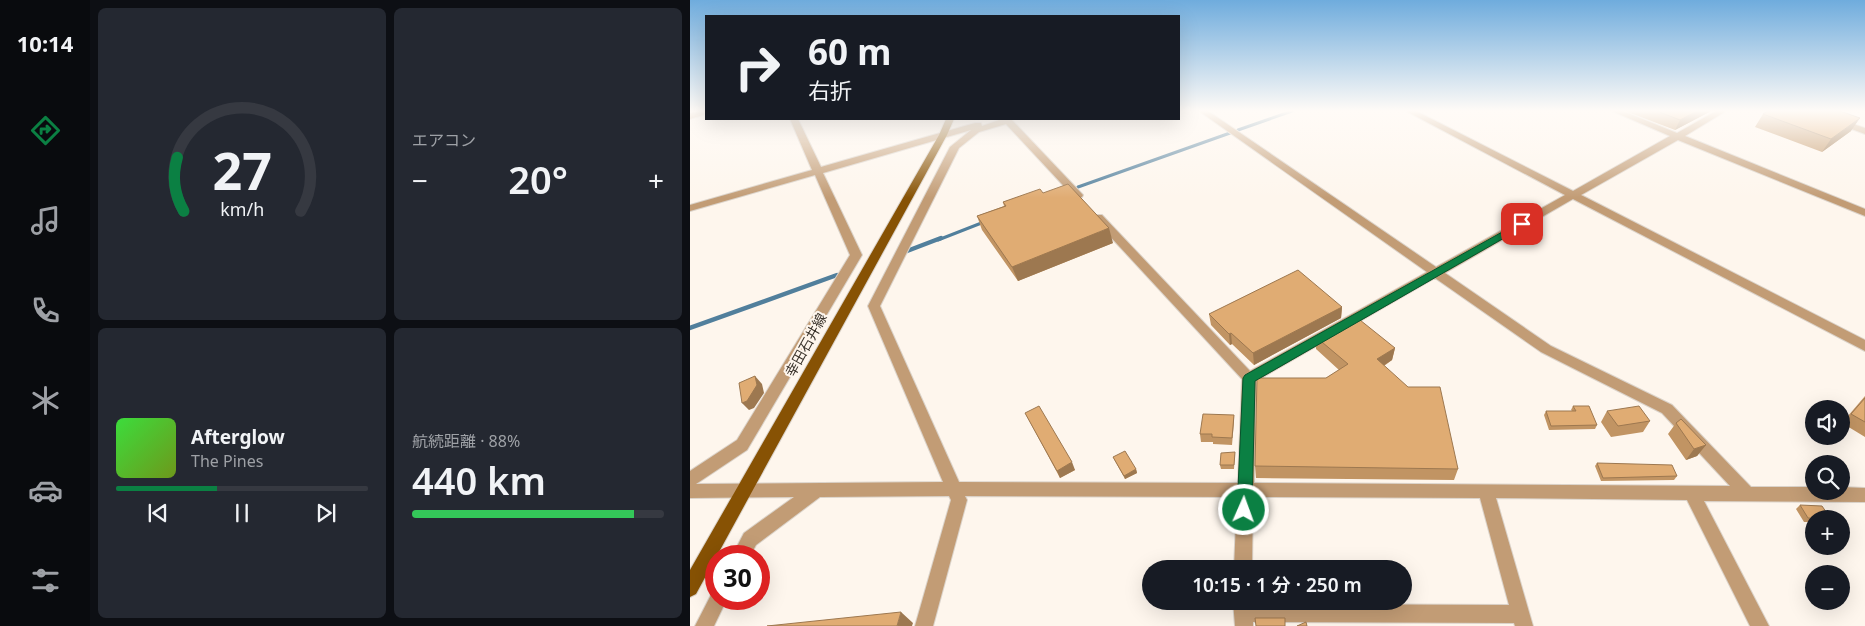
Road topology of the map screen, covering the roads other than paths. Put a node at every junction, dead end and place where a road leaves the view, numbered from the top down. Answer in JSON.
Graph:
{"nodes":[{"id":1,"x":805,"y":140,"type":"edge"},
{"id":2,"x":925,"y":140,"type":"edge"},
{"id":3,"x":940,"y":140,"type":"edge"},
{"id":4,"x":963,"y":140,"type":"edge"},
{"id":5,"x":1024,"y":140,"type":"edge"},
{"id":6,"x":1245,"y":140,"type":"edge"},
{"id":7,"x":1467,"y":140,"type":"edge"},
{"id":8,"x":1670,"y":140,"type":"edge"},
{"id":9,"x":1687,"y":140,"type":"edge"},
{"id":10,"x":817,"y":172,"type":"junction"},
{"id":11,"x":1573,"y":195,"type":"junction"},
{"id":12,"x":690,"y":208,"type":"edge"},
{"id":13,"x":1865,"y":213,"type":"edge"},
{"id":14,"x":1436,"y":272,"type":"junction"},
{"id":15,"x":1865,"y":346,"type":"edge"},
{"id":16,"x":1249,"y":378,"type":"junction"},
{"id":17,"x":690,"y":479,"type":"edge"},
{"id":18,"x":745,"y":489,"type":"junction"},
{"id":19,"x":954,"y":489,"type":"junction"},
{"id":20,"x":817,"y":490,"type":"junction"},
{"id":21,"x":690,"y":491,"type":"edge"},
{"id":22,"x":1245,"y":491,"type":"junction"},
{"id":23,"x":1486,"y":491,"type":"junction"},
{"id":24,"x":1692,"y":494,"type":"junction"},
{"id":25,"x":1748,"y":494,"type":"junction"},
{"id":26,"x":1865,"y":495,"type":"edge"},
{"id":27,"x":747,"y":545,"type":"edge"},
{"id":28,"x":1243,"y":560,"type":"edge"},
{"id":29,"x":690,"y":588,"type":"edge"},
{"id":30,"x":712,"y":610,"type":"edge"},
{"id":31,"x":1243,"y":614,"type":"edge"},
{"id":32,"x":1521,"y":620,"type":"edge"},
{"id":33,"x":704,"y":626,"type":"edge"},
{"id":34,"x":924,"y":626,"type":"edge"},
{"id":35,"x":1760,"y":626,"type":"edge"}],
"edges":[{"from":1,"to":10,"type":"street"},
{"from":2,"to":10,"type":"street"},
{"from":3,"to":18,"type":"main road","name":"幸田石井線"},
{"from":4,"to":19,"type":"street"},
{"from":5,"to":16,"type":"street"},
{"from":6,"to":14,"type":"street"},
{"from":7,"to":11,"type":"street"},
{"from":8,"to":11,"type":"street"},
{"from":9,"to":13,"type":"street"},
{"from":10,"to":12,"type":"street"},
{"from":10,"to":17,"type":"street"},
{"from":11,"to":14,"type":"street"},
{"from":11,"to":15,"type":"street"},
{"from":14,"to":16,"type":"street"},
{"from":14,"to":25,"type":"street"},
{"from":16,"to":22,"type":"street"},
{"from":18,"to":20,"type":"street"},
{"from":18,"to":21,"type":"street"},
{"from":18,"to":29,"type":"main road","name":"幸田石井線"},
{"from":19,"to":20,"type":"street"},
{"from":19,"to":22,"type":"street"},
{"from":19,"to":34,"type":"street"},
{"from":20,"to":27,"type":"street"},
{"from":22,"to":23,"type":"street"},
{"from":22,"to":28,"type":"street"},
{"from":23,"to":24,"type":"street"},
{"from":23,"to":32,"type":"street"},
{"from":24,"to":25,"type":"street"},
{"from":24,"to":35,"type":"street"},
{"from":25,"to":26,"type":"street"},
{"from":30,"to":33,"type":"street"},
{"from":31,"to":32,"type":"street"}]}
